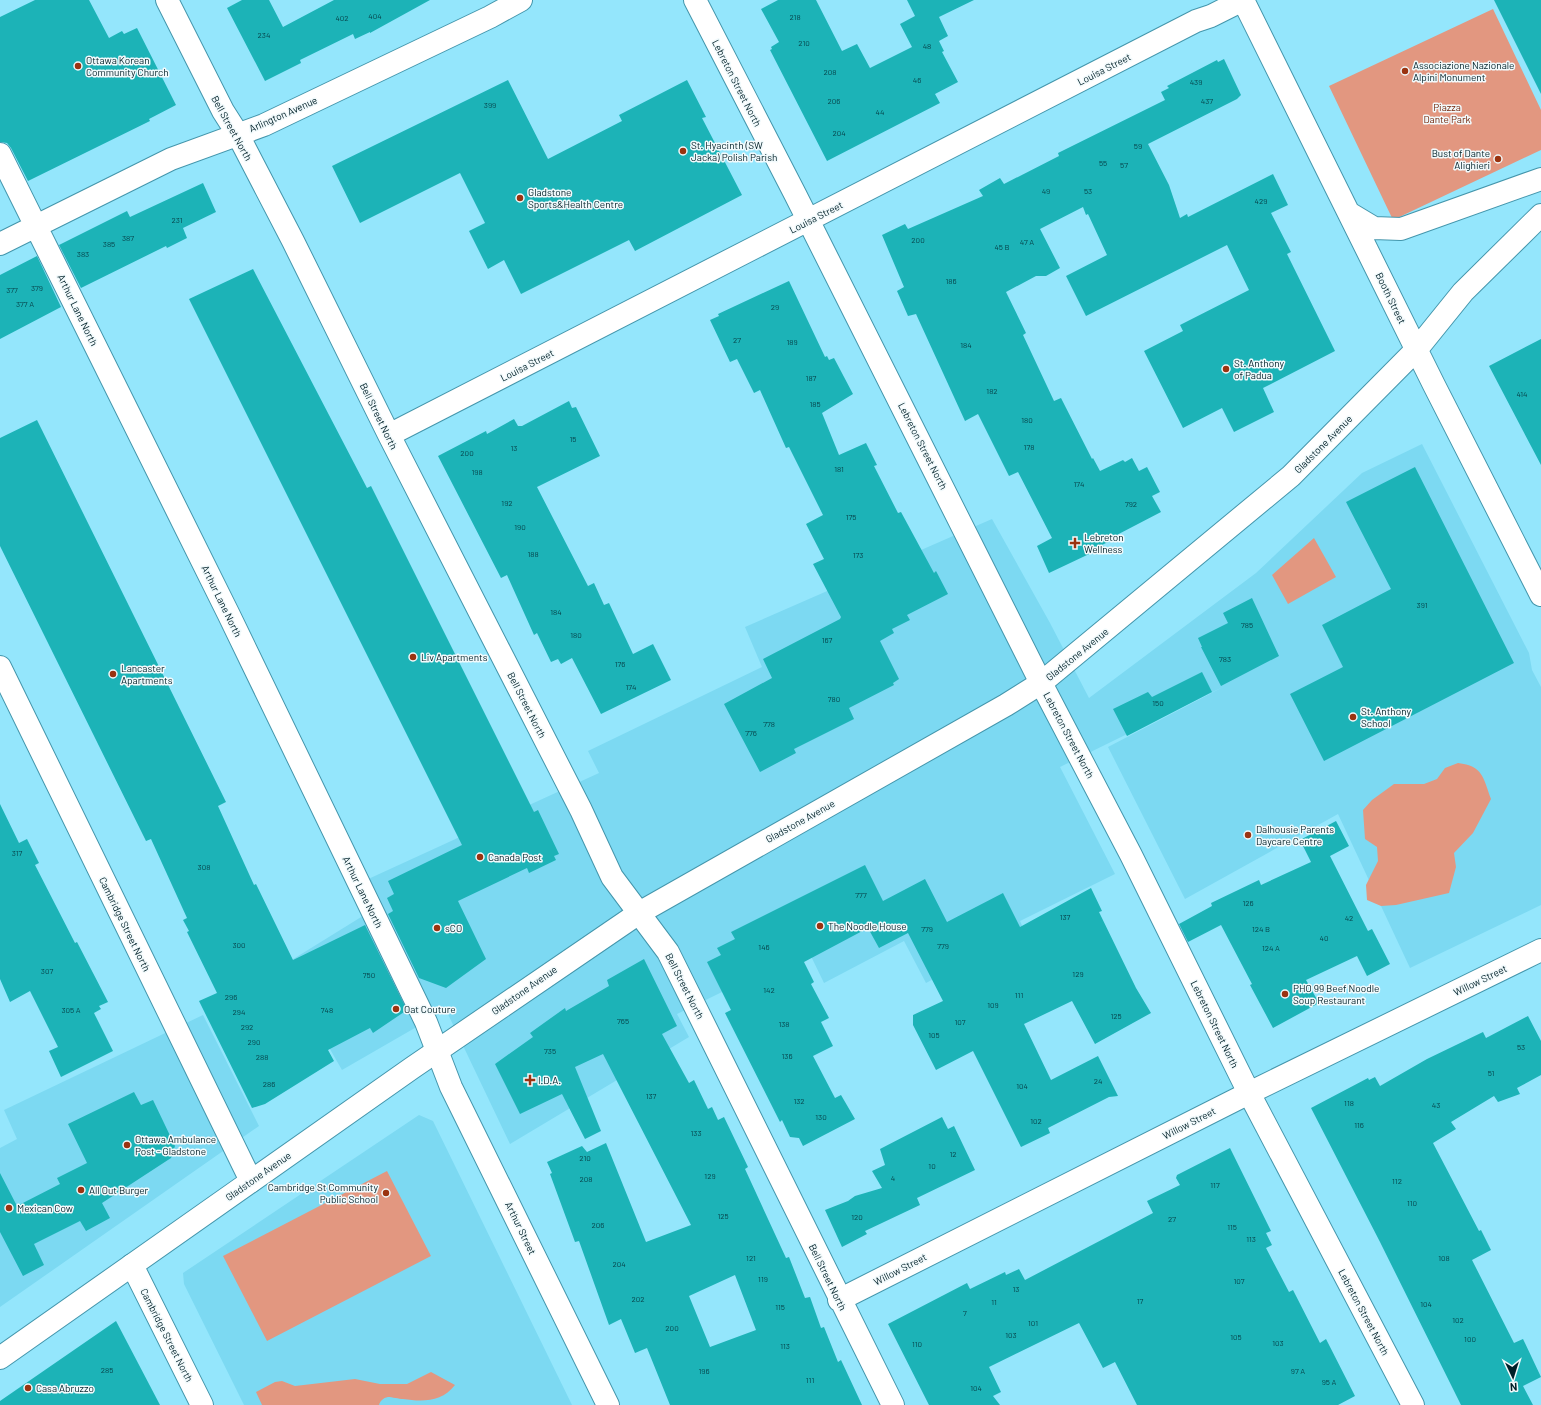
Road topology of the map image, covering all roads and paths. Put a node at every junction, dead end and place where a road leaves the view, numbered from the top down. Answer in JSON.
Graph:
{"nodes":[{"id":1,"x":167,"y":0,"type":"edge"},
{"id":2,"x":521,"y":0,"type":"edge"},
{"id":3,"x":695,"y":0,"type":"edge"},
{"id":4,"x":1243,"y":0,"type":"edge"},
{"id":5,"x":237,"y":133,"type":"junction"},
{"id":6,"x":0,"y":154,"type":"edge"},
{"id":7,"x":1541,"y":179,"type":"edge"},
{"id":8,"x":1349,"y":213,"type":"junction"},
{"id":9,"x":1541,"y":215,"type":"edge"},
{"id":10,"x":808,"y":220,"type":"junction"},
{"id":11,"x":36,"y":226,"type":"junction"},
{"id":12,"x":0,"y":244,"type":"edge"},
{"id":13,"x":1417,"y":349,"type":"junction"},
{"id":14,"x":389,"y":435,"type":"junction"},
{"id":15,"x":1541,"y":595,"type":"edge"},
{"id":16,"x":0,"y":667,"type":"edge"},
{"id":17,"x":1041,"y":683,"type":"junction"},
{"id":18,"x":639,"y":913,"type":"junction"},
{"id":19,"x":1541,"y":950,"type":"edge"},
{"id":20,"x":437,"y":1051,"type":"junction"},
{"id":21,"x":1249,"y":1093,"type":"junction"},
{"id":22,"x":251,"y":1181,"type":"junction"},
{"id":23,"x":132,"y":1265,"type":"junction"},
{"id":24,"x":840,"y":1300,"type":"junction"},
{"id":25,"x":0,"y":1358,"type":"edge"},
{"id":26,"x":202,"y":1405,"type":"edge"},
{"id":27,"x":608,"y":1405,"type":"edge"},
{"id":28,"x":892,"y":1405,"type":"edge"},
{"id":29,"x":1413,"y":1405,"type":"edge"}],
"edges":[{"from":1,"to":5,"type":"street","name":"Bell Street North"},
{"from":2,"to":5,"type":"street","name":"Arlington Avenue"},
{"from":3,"to":10,"type":"street","name":"Lebreton Street North"},
{"from":4,"to":8,"type":"street","name":"Booth Street"},
{"from":4,"to":10,"type":"street","name":"Louisa Street"},
{"from":5,"to":11,"type":"street","name":"Arlington Avenue"},
{"from":5,"to":14,"type":"street","name":"Bell Street North"},
{"from":6,"to":11,"type":"street","name":"Arthur Lane North"},
{"from":7,"to":8,"type":"street"},
{"from":8,"to":13,"type":"street","name":"Booth Street"},
{"from":9,"to":13,"type":"street","name":"Gladstone Avenue"},
{"from":10,"to":14,"type":"street","name":"Louisa Street"},
{"from":10,"to":17,"type":"street","name":"Lebreton Street North"},
{"from":11,"to":12,"type":"street","name":"Arlington Avenue"},
{"from":11,"to":20,"type":"street","name":"Arthur Lane North"},
{"from":13,"to":15,"type":"street","name":"Booth Street"},
{"from":13,"to":17,"type":"street","name":"Gladstone Avenue"},
{"from":14,"to":18,"type":"street","name":"Bell Street North"},
{"from":16,"to":22,"type":"street","name":"Cambridge Street North"},
{"from":17,"to":18,"type":"street","name":"Gladstone Avenue"},
{"from":17,"to":21,"type":"street","name":"Lebreton Street North"},
{"from":18,"to":20,"type":"street","name":"Gladstone Avenue"},
{"from":18,"to":24,"type":"street","name":"Bell Street North"},
{"from":19,"to":21,"type":"street","name":"Willow Street"},
{"from":20,"to":22,"type":"street","name":"Gladstone Avenue"},
{"from":20,"to":27,"type":"street","name":"Arthur Street"},
{"from":21,"to":24,"type":"street","name":"Willow Street"},
{"from":21,"to":29,"type":"street","name":"Lebreton Street North"},
{"from":22,"to":23,"type":"street","name":"Gladstone Avenue"},
{"from":23,"to":25,"type":"street","name":"Gladstone Avenue"},
{"from":23,"to":26,"type":"street","name":"Cambridge Street North"},
{"from":24,"to":28,"type":"street","name":"Bell Street North"}]}
